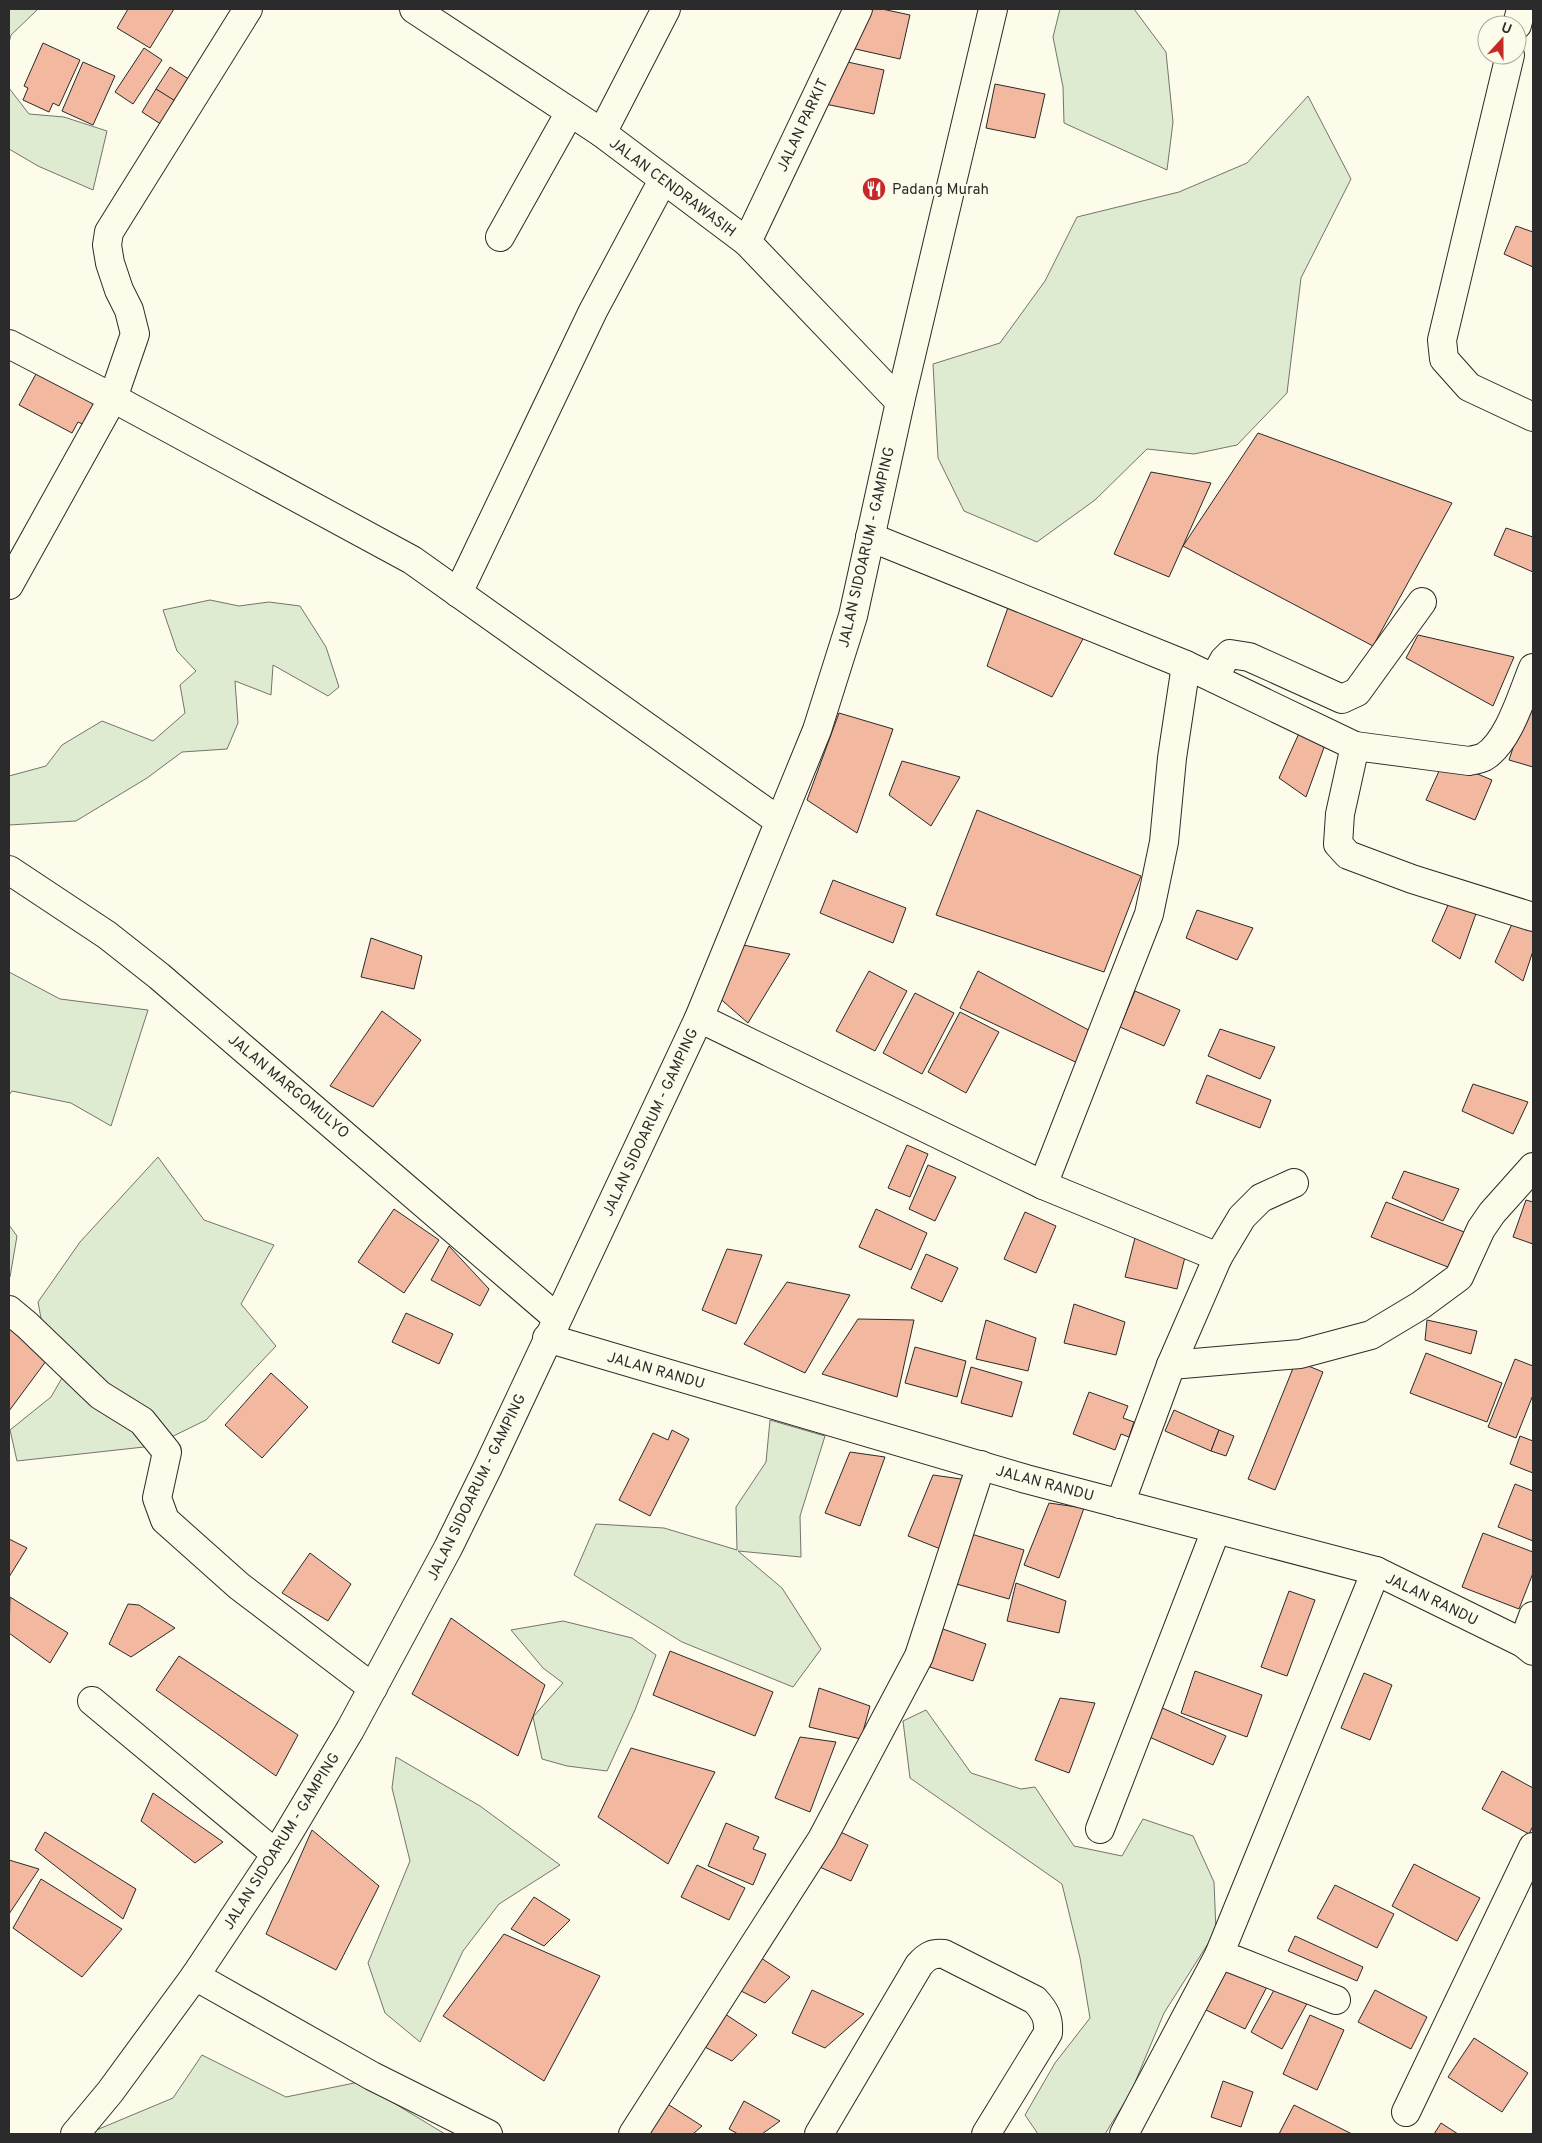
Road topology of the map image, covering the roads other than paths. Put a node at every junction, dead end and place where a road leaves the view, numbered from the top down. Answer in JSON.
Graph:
{"nodes":[{"id":1,"x":248,"y":9,"type":"edge"},
{"id":2,"x":666,"y":9,"type":"edge"},
{"id":3,"x":858,"y":9,"type":"edge"},
{"id":4,"x":992,"y":9,"type":"edge"},
{"id":5,"x":431,"y":13,"type":"edge"},
{"id":6,"x":1508,"y":65,"type":"edge"},
{"id":7,"x":570,"y":112,"type":"junction"},
{"id":8,"x":602,"y":133,"type":"junction"},
{"id":9,"x":663,"y":180,"type":"junction"},
{"id":10,"x":500,"y":237,"type":"dead end"},
{"id":11,"x":747,"y":242,"type":"junction"},
{"id":12,"x":9,"y":344,"type":"edge"},
{"id":13,"x":113,"y":398,"type":"junction"},
{"id":14,"x":900,"y":402,"type":"junction"},
{"id":15,"x":1533,"y":417,"type":"edge"},
{"id":16,"x":870,"y":537,"type":"junction"},
{"id":17,"x":9,"y":585,"type":"edge"},
{"id":18,"x":458,"y":593,"type":"junction"},
{"id":19,"x":1422,"y":602,"type":"dead end"},
{"id":20,"x":1186,"y":665,"type":"junction"},
{"id":21,"x":1533,"y":668,"type":"edge"},
{"id":22,"x":1214,"y":678,"type":"junction"},
{"id":23,"x":1355,"y":746,"type":"junction"},
{"id":24,"x":779,"y":821,"type":"junction"},
{"id":25,"x":9,"y":870,"type":"edge"},
{"id":26,"x":1533,"y":917,"type":"edge"},
{"id":27,"x":699,"y":1018,"type":"junction"},
{"id":28,"x":1533,"y":1167,"type":"edge"},
{"id":29,"x":1294,"y":1183,"type":"dead end"},
{"id":30,"x":1043,"y":1185,"type":"junction"},
{"id":31,"x":1218,"y":1257,"type":"junction"},
{"id":32,"x":9,"y":1310,"type":"edge"},
{"id":33,"x":552,"y":1328,"type":"junction"},
{"id":34,"x":1171,"y":1364,"type":"junction"},
{"id":35,"x":981,"y":1465,"type":"junction"},
{"id":36,"x":1120,"y":1504,"type":"junction"},
{"id":37,"x":1216,"y":1530,"type":"junction"},
{"id":38,"x":1376,"y":1571,"type":"junction"},
{"id":39,"x":1533,"y":1616,"type":"edge"},
{"id":40,"x":1528,"y":1647,"type":"edge"},
{"id":41,"x":373,"y":1688,"type":"junction"},
{"id":42,"x":92,"y":1701,"type":"dead end"},
{"id":43,"x":1100,"y":1829,"type":"dead end"},
{"id":44,"x":1533,"y":1847,"type":"edge"},
{"id":45,"x":276,"y":1854,"type":"junction"},
{"id":46,"x":1219,"y":1955,"type":"junction"},
{"id":47,"x":195,"y":1976,"type":"junction"},
{"id":48,"x":1336,"y":2000,"type":"dead end"},
{"id":49,"x":1406,"y":2112,"type":"dead end"},
{"id":50,"x":75,"y":2134,"type":"edge"},
{"id":51,"x":488,"y":2134,"type":"edge"},
{"id":52,"x":633,"y":2134,"type":"edge"},
{"id":53,"x":819,"y":2134,"type":"edge"},
{"id":54,"x":986,"y":2134,"type":"edge"},
{"id":55,"x":1124,"y":2134,"type":"edge"}],
"edges":[{"from":1,"to":13,"type":"street"},
{"from":2,"to":8,"type":"street"},
{"from":3,"to":11,"type":"street","name":"JALAN PARKIT"},
{"from":4,"to":14,"type":"street","name":"JALAN SIDOARUM - GAMPING"},
{"from":5,"to":7,"type":"street","name":"JALAN CENDRAWASIH"},
{"from":6,"to":15,"type":"street"},
{"from":7,"to":8,"type":"street","name":"JALAN CENDRAWASIH"},
{"from":7,"to":10,"type":"street"},
{"from":8,"to":9,"type":"street","name":"JALAN CENDRAWASIH"},
{"from":9,"to":11,"type":"street","name":"JALAN CENDRAWASIH"},
{"from":9,"to":18,"type":"street"},
{"from":11,"to":14,"type":"street","name":"JALAN CENDRAWASIH"},
{"from":12,"to":13,"type":"street"},
{"from":13,"to":17,"type":"street"},
{"from":13,"to":18,"type":"street"},
{"from":14,"to":16,"type":"street","name":"JALAN SIDOARUM - GAMPING"},
{"from":16,"to":20,"type":"street"},
{"from":16,"to":24,"type":"street","name":"JALAN SIDOARUM - GAMPING"},
{"from":18,"to":24,"type":"street"},
{"from":19,"to":22,"type":"street"},
{"from":20,"to":22,"type":"street"},
{"from":20,"to":30,"type":"street"},
{"from":21,"to":23,"type":"street"},
{"from":22,"to":23,"type":"street"},
{"from":23,"to":26,"type":"street"},
{"from":24,"to":27,"type":"street","name":"JALAN SIDOARUM - GAMPING"},
{"from":25,"to":33,"type":"street","name":"JALAN MARGOMULYO"},
{"from":27,"to":30,"type":"street"},
{"from":27,"to":33,"type":"street","name":"JALAN SIDOARUM - GAMPING"},
{"from":28,"to":34,"type":"street"},
{"from":29,"to":31,"type":"street"},
{"from":30,"to":31,"type":"street"},
{"from":31,"to":34,"type":"street"},
{"from":32,"to":41,"type":"street"},
{"from":33,"to":35,"type":"street","name":"JALAN RANDU"},
{"from":33,"to":41,"type":"street","name":"JALAN SIDOARUM - GAMPING"},
{"from":34,"to":36,"type":"street"},
{"from":35,"to":36,"type":"street","name":"JALAN RANDU"},
{"from":35,"to":52,"type":"street"},
{"from":36,"to":37,"type":"street","name":"JALAN RANDU"},
{"from":37,"to":38,"type":"street","name":"JALAN RANDU"},
{"from":37,"to":43,"type":"street"},
{"from":38,"to":40,"type":"street","name":"JALAN RANDU"},
{"from":38,"to":46,"type":"street"},
{"from":39,"to":40,"type":"street"},
{"from":41,"to":45,"type":"street","name":"JALAN SIDOARUM - GAMPING"},
{"from":42,"to":45,"type":"street"},
{"from":44,"to":49,"type":"street"},
{"from":45,"to":47,"type":"street","name":"JALAN SIDOARUM - GAMPING"},
{"from":46,"to":48,"type":"street"},
{"from":46,"to":55,"type":"street"},
{"from":47,"to":50,"type":"street","name":"JALAN SIDOARUM - GAMPING"},
{"from":47,"to":51,"type":"street"},
{"from":53,"to":54,"type":"street"}]}
